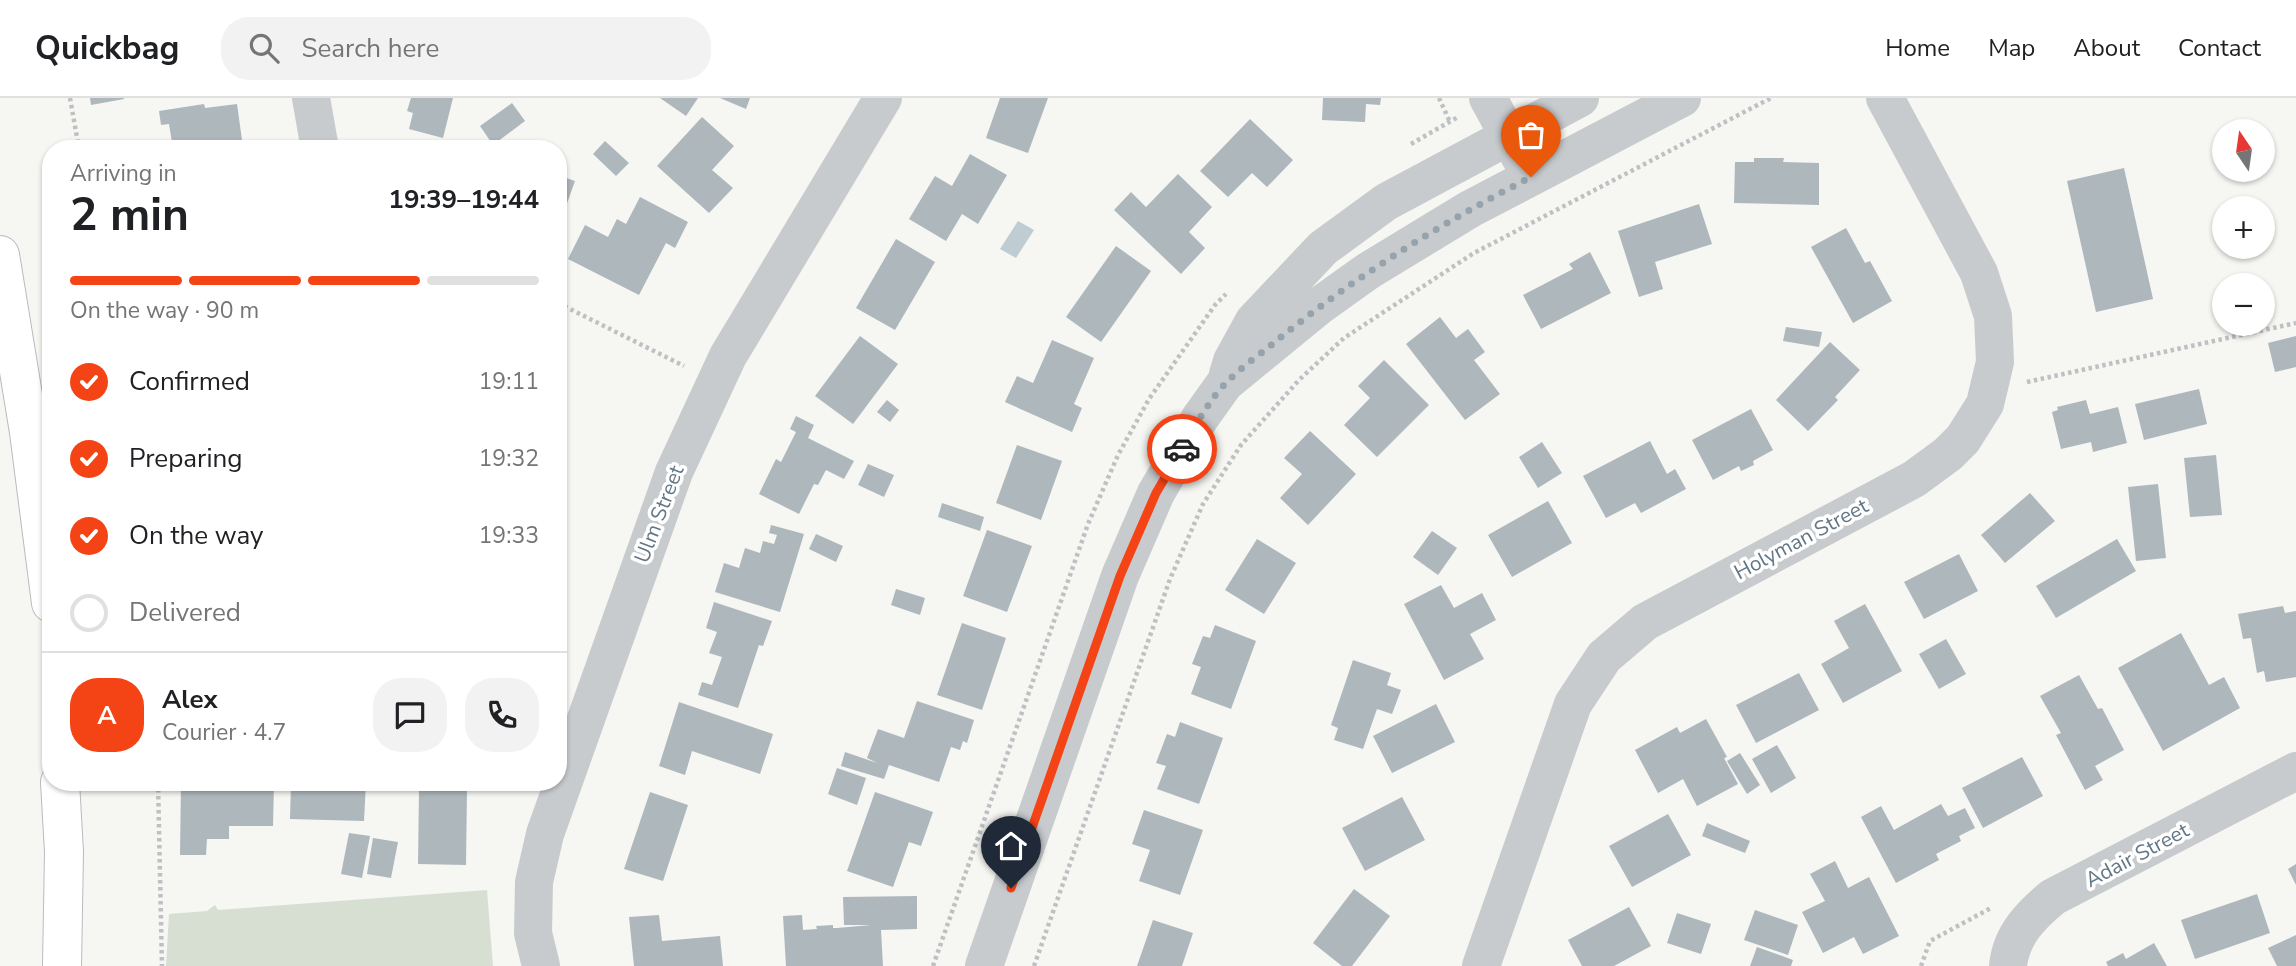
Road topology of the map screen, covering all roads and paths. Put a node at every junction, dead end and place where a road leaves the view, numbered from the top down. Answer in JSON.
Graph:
{"nodes":[{"id":1,"x":71,"y":98,"type":"edge"},
{"id":2,"x":311,"y":98,"type":"edge"},
{"id":3,"x":883,"y":98,"type":"edge"},
{"id":4,"x":1439,"y":98,"type":"edge"},
{"id":5,"x":1488,"y":98,"type":"edge"},
{"id":6,"x":1682,"y":98,"type":"edge"},
{"id":7,"x":1771,"y":98,"type":"edge"},
{"id":8,"x":1885,"y":98,"type":"edge"},
{"id":9,"x":1557,"y":103,"type":"edge"},
{"id":10,"x":1450,"y":122,"type":"dead end"},
{"id":11,"x":1508,"y":135,"type":"junction"},
{"id":12,"x":78,"y":140,"type":"edge"},
{"id":13,"x":318,"y":140,"type":"edge"},
{"id":14,"x":1572,"y":156,"type":"junction"},
{"id":15,"x":1531,"y":177,"type":"junction"},
{"id":16,"x":0,"y":255,"type":"edge"},
{"id":17,"x":567,"y":308,"type":"edge"},
{"id":18,"x":2296,"y":323,"type":"edge"},
{"id":19,"x":2041,"y":381,"type":"dead end"},
{"id":20,"x":716,"y":383,"type":"junction"},
{"id":21,"x":1225,"y":383,"type":"junction"},
{"id":22,"x":42,"y":533,"type":"edge"},
{"id":23,"x":575,"y":699,"type":"edge"},
{"id":24,"x":567,"y":735,"type":"edge"},
{"id":25,"x":2296,"y":771,"type":"edge"},
{"id":26,"x":61,"y":791,"type":"edge"},
{"id":27,"x":158,"y":791,"type":"edge"},
{"id":28,"x":555,"y":791,"type":"edge"},
{"id":29,"x":1930,"y":941,"type":"dead end"},
{"id":30,"x":62,"y":966,"type":"edge"},
{"id":31,"x":162,"y":966,"type":"edge"},
{"id":32,"x":541,"y":966,"type":"edge"},
{"id":33,"x":984,"y":966,"type":"edge"},
{"id":34,"x":1034,"y":966,"type":"edge"},
{"id":35,"x":1481,"y":966,"type":"edge"},
{"id":36,"x":1921,"y":966,"type":"edge"},
{"id":37,"x":2008,"y":966,"type":"edge"}],
"edges":[{"from":1,"to":12,"type":"path"},
{"from":2,"to":13,"type":"street"},
{"from":3,"to":20,"type":"street","name":"Ulm Street"},
{"from":4,"to":10,"type":"path"},
{"from":5,"to":11,"type":"street"},
{"from":6,"to":14,"type":"street"},
{"from":7,"to":34,"type":"path"},
{"from":8,"to":35,"type":"street","name":"Holyman Street"},
{"from":9,"to":11,"type":"street"},
{"from":9,"to":14,"type":"street"},
{"from":11,"to":15,"type":"street"},
{"from":11,"to":21,"type":"street"},
{"from":14,"to":15,"type":"street"},
{"from":15,"to":21,"type":"street"},
{"from":16,"to":22,"type":"main road"},
{"from":17,"to":20,"type":"path"},
{"from":18,"to":19,"type":"path"},
{"from":20,"to":23,"type":"street","name":"Ulm Street"},
{"from":21,"to":33,"type":"street"},
{"from":23,"to":24,"type":"street","name":"Ulm Street"},
{"from":25,"to":37,"type":"street","name":"Adair Street"},
{"from":26,"to":30,"type":"main road"},
{"from":27,"to":31,"type":"path"},
{"from":28,"to":32,"type":"street","name":"Ulm Street"},
{"from":29,"to":36,"type":"path"}]}
